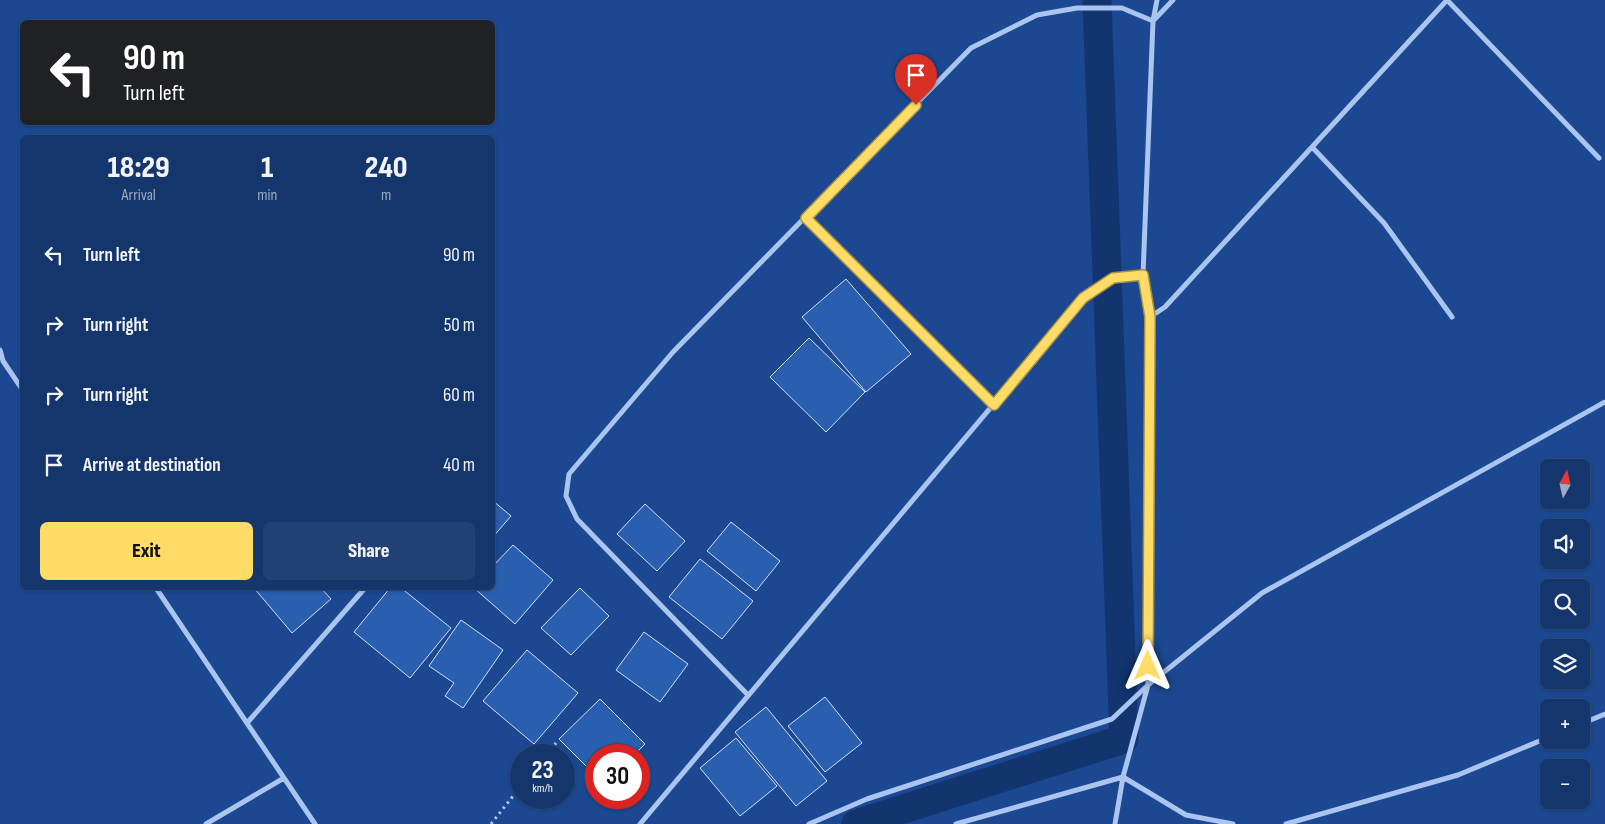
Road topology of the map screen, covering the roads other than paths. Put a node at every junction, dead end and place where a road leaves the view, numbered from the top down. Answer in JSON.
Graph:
{"nodes":[{"id":1,"x":1157,"y":0,"type":"edge"},
{"id":2,"x":1172,"y":0,"type":"edge"},
{"id":3,"x":1447,"y":0,"type":"edge"},
{"id":4,"x":1153,"y":21,"type":"junction"},
{"id":5,"x":1312,"y":147,"type":"junction"},
{"id":6,"x":1599,"y":158,"type":"dead end"},
{"id":7,"x":806,"y":218,"type":"junction"},
{"id":8,"x":1143,"y":275,"type":"junction"},
{"id":9,"x":1150,"y":317,"type":"junction"},
{"id":10,"x":1452,"y":317,"type":"dead end"},
{"id":11,"x":0,"y":350,"type":"edge"},
{"id":12,"x":2,"y":362,"type":"edge"},
{"id":13,"x":20,"y":386,"type":"edge"},
{"id":14,"x":1605,"y":402,"type":"edge"},
{"id":15,"x":994,"y":405,"type":"junction"},
{"id":16,"x":157,"y":590,"type":"edge"},
{"id":17,"x":363,"y":590,"type":"edge"},
{"id":18,"x":1148,"y":685,"type":"junction"},
{"id":19,"x":748,"y":695,"type":"junction"},
{"id":20,"x":1605,"y":714,"type":"edge"},
{"id":21,"x":1590,"y":720,"type":"edge"},
{"id":22,"x":247,"y":723,"type":"junction"},
{"id":23,"x":1540,"y":741,"type":"edge"},
{"id":24,"x":1122,"y":777,"type":"junction"},
{"id":25,"x":284,"y":778,"type":"junction"},
{"id":26,"x":206,"y":824,"type":"edge"},
{"id":27,"x":315,"y":824,"type":"edge"},
{"id":28,"x":640,"y":824,"type":"edge"},
{"id":29,"x":809,"y":824,"type":"edge"},
{"id":30,"x":956,"y":824,"type":"edge"},
{"id":31,"x":1115,"y":824,"type":"edge"},
{"id":32,"x":1233,"y":824,"type":"edge"},
{"id":33,"x":1286,"y":824,"type":"edge"}],
"edges":[{"from":1,"to":4,"type":"street"},
{"from":2,"to":4,"type":"street"},
{"from":3,"to":5,"type":"street"},
{"from":3,"to":6,"type":"street"},
{"from":4,"to":7,"type":"street"},
{"from":4,"to":8,"type":"street"},
{"from":5,"to":9,"type":"street"},
{"from":5,"to":10,"type":"street"},
{"from":7,"to":15,"type":"street"},
{"from":7,"to":19,"type":"street"},
{"from":8,"to":9,"type":"street"},
{"from":8,"to":15,"type":"street"},
{"from":9,"to":18,"type":"street"},
{"from":11,"to":12,"type":"street"},
{"from":12,"to":13,"type":"street"},
{"from":14,"to":18,"type":"street"},
{"from":15,"to":19,"type":"street"},
{"from":16,"to":22,"type":"street"},
{"from":17,"to":22,"type":"street"},
{"from":18,"to":24,"type":"street"},
{"from":18,"to":29,"type":"street"},
{"from":19,"to":28,"type":"street"},
{"from":20,"to":21,"type":"street"},
{"from":22,"to":25,"type":"street"},
{"from":23,"to":33,"type":"street"},
{"from":24,"to":30,"type":"street"},
{"from":24,"to":31,"type":"street"},
{"from":24,"to":32,"type":"street"},
{"from":25,"to":26,"type":"street"},
{"from":25,"to":27,"type":"street"}]}
